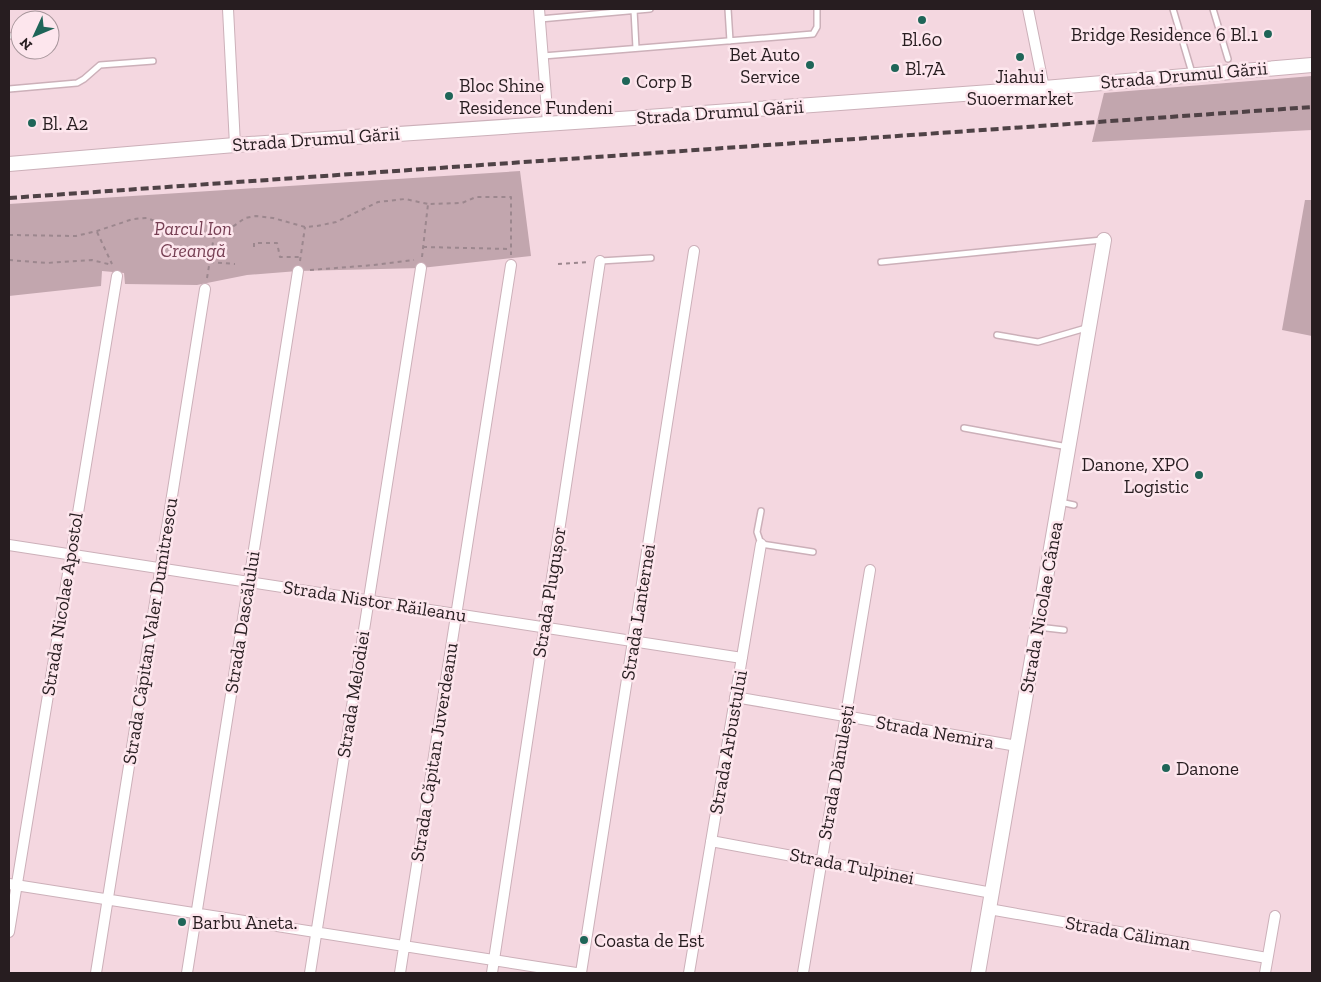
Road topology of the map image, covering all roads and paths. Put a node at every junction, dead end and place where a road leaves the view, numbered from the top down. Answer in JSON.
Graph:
{"nodes":[{"id":1,"x":228,"y":9,"type":"edge"},
{"id":2,"x":650,"y":9,"type":"edge"},
{"id":3,"x":728,"y":9,"type":"edge"},
{"id":4,"x":817,"y":9,"type":"edge"},
{"id":5,"x":1028,"y":9,"type":"edge"},
{"id":6,"x":1173,"y":9,"type":"edge"},
{"id":7,"x":1213,"y":9,"type":"edge"},
{"id":8,"x":634,"y":10,"type":"junction"},
{"id":9,"x":540,"y":14,"type":"edge"},
{"id":10,"x":730,"y":40,"type":"junction"},
{"id":11,"x":636,"y":48,"type":"junction"},
{"id":12,"x":543,"y":56,"type":"junction"},
{"id":13,"x":1228,"y":59,"type":"dead end"},
{"id":14,"x":153,"y":61,"type":"dead end"},
{"id":15,"x":1312,"y":65,"type":"edge"},
{"id":16,"x":1192,"y":75,"type":"junction"},
{"id":17,"x":1044,"y":88,"type":"junction"},
{"id":18,"x":9,"y":90,"type":"edge"},
{"id":19,"x":548,"y":123,"type":"junction"},
{"id":20,"x":235,"y":145,"type":"junction"},
{"id":21,"x":9,"y":164,"type":"edge"},
{"id":22,"x":428,"y":204,"type":"junction"},
{"id":23,"x":305,"y":227,"type":"junction"},
{"id":24,"x":96,"y":231,"type":"junction"},
{"id":25,"x":9,"y":235,"type":"edge"},
{"id":26,"x":214,"y":236,"type":"junction"},
{"id":27,"x":1104,"y":240,"type":"joint"},
{"id":28,"x":254,"y":247,"type":"dead end"},
{"id":29,"x":423,"y":247,"type":"junction"},
{"id":30,"x":511,"y":249,"type":"junction"},
{"id":31,"x":694,"y":251,"type":"dead end"},
{"id":32,"x":300,"y":257,"type":"junction"},
{"id":33,"x":651,"y":258,"type":"dead end"},
{"id":34,"x":9,"y":260,"type":"edge"},
{"id":35,"x":210,"y":262,"type":"junction"},
{"id":36,"x":600,"y":262,"type":"junction"},
{"id":37,"x":881,"y":262,"type":"dead end"},
{"id":38,"x":235,"y":264,"type":"dead end"},
{"id":39,"x":558,"y":264,"type":"dead end"},
{"id":40,"x":112,"y":265,"type":"junction"},
{"id":41,"x":511,"y":265,"type":"joint"},
{"id":42,"x":421,"y":268,"type":"dead end"},
{"id":43,"x":298,"y":271,"type":"junction"},
{"id":44,"x":116,"y":276,"type":"joint"},
{"id":45,"x":205,"y":289,"type":"joint"},
{"id":46,"x":1089,"y":328,"type":"junction"},
{"id":47,"x":998,"y":335,"type":"dead end"},
{"id":48,"x":964,"y":428,"type":"dead end"},
{"id":49,"x":1069,"y":448,"type":"junction"},
{"id":50,"x":1059,"y":502,"type":"junction"},
{"id":51,"x":1074,"y":505,"type":"dead end"},
{"id":52,"x":761,"y":511,"type":"dead end"},
{"id":53,"x":761,"y":544,"type":"junction"},
{"id":54,"x":9,"y":545,"type":"edge"},
{"id":55,"x":812,"y":552,"type":"dead end"},
{"id":56,"x":71,"y":554,"type":"junction"},
{"id":57,"x":160,"y":568,"type":"junction"},
{"id":58,"x":870,"y":570,"type":"dead end"},
{"id":59,"x":248,"y":582,"type":"junction"},
{"id":60,"x":368,"y":600,"type":"junction"},
{"id":61,"x":456,"y":613,"type":"junction"},
{"id":62,"x":1038,"y":626,"type":"junction"},
{"id":63,"x":544,"y":627,"type":"junction"},
{"id":64,"x":1064,"y":630,"type":"dead end"},
{"id":65,"x":634,"y":641,"type":"junction"},
{"id":66,"x":742,"y":658,"type":"junction"},
{"id":67,"x":735,"y":697,"type":"junction"},
{"id":68,"x":846,"y":716,"type":"junction"},
{"id":69,"x":1017,"y":746,"type":"junction"},
{"id":70,"x":711,"y":841,"type":"junction"},
{"id":71,"x":821,"y":861,"type":"junction"},
{"id":72,"x":12,"y":884,"type":"edge"},
{"id":73,"x":992,"y":893,"type":"junction"},
{"id":74,"x":107,"y":899,"type":"junction"},
{"id":75,"x":989,"y":909,"type":"junction"},
{"id":76,"x":196,"y":913,"type":"junction"},
{"id":77,"x":1275,"y":916,"type":"dead end"},
{"id":78,"x":316,"y":931,"type":"junction"},
{"id":79,"x":9,"y":932,"type":"edge"},
{"id":80,"x":404,"y":945,"type":"junction"},
{"id":81,"x":1268,"y":958,"type":"junction"},
{"id":82,"x":494,"y":960,"type":"junction"},
{"id":83,"x":96,"y":973,"type":"edge"},
{"id":84,"x":187,"y":973,"type":"edge"},
{"id":85,"x":310,"y":973,"type":"edge"},
{"id":86,"x":400,"y":973,"type":"edge"},
{"id":87,"x":492,"y":973,"type":"edge"},
{"id":88,"x":576,"y":973,"type":"edge"},
{"id":89,"x":581,"y":973,"type":"edge"},
{"id":90,"x":689,"y":973,"type":"edge"},
{"id":91,"x":802,"y":973,"type":"edge"},
{"id":92,"x":978,"y":973,"type":"edge"},
{"id":93,"x":1265,"y":973,"type":"edge"}],
"edges":[{"from":1,"to":20,"type":"street"},
{"from":2,"to":8,"type":"lane"},
{"from":3,"to":10,"type":"lane"},
{"from":4,"to":10,"type":"lane"},
{"from":5,"to":17,"type":"street"},
{"from":6,"to":16,"type":"lane"},
{"from":7,"to":13,"type":"lane"},
{"from":8,"to":9,"type":"lane"},
{"from":8,"to":11,"type":"lane"},
{"from":9,"to":12,"type":"street"},
{"from":10,"to":11,"type":"lane"},
{"from":11,"to":12,"type":"lane"},
{"from":12,"to":19,"type":"street"},
{"from":14,"to":18,"type":"lane"},
{"from":15,"to":16,"type":"street","name":"Strada Drumul Gării"},
{"from":16,"to":17,"type":"street","name":"Strada Drumul Gării"},
{"from":17,"to":19,"type":"street","name":"Strada Drumul Gării"},
{"from":19,"to":20,"type":"street","name":"Strada Drumul Gării"},
{"from":20,"to":21,"type":"street","name":"Strada Drumul Gării"},
{"from":22,"to":23,"type":"path"},
{"from":22,"to":29,"type":"path"},
{"from":22,"to":30,"type":"path"},
{"from":23,"to":26,"type":"path"},
{"from":23,"to":32,"type":"path"},
{"from":24,"to":25,"type":"path"},
{"from":24,"to":26,"type":"path"},
{"from":24,"to":40,"type":"path"},
{"from":26,"to":35,"type":"path"},
{"from":27,"to":37,"type":"lane"},
{"from":27,"to":46,"type":"street","name":"Strada Nicolae Cânea"},
{"from":28,"to":32,"type":"path"},
{"from":29,"to":30,"type":"path"},
{"from":29,"to":43,"type":"path"},
{"from":30,"to":41,"type":"path"},
{"from":31,"to":65,"type":"street","name":"Strada Lanternei"},
{"from":32,"to":43,"type":"path"},
{"from":33,"to":36,"type":"lane"},
{"from":34,"to":40,"type":"path"},
{"from":35,"to":38,"type":"path"},
{"from":35,"to":45,"type":"path"},
{"from":36,"to":39,"type":"path"},
{"from":36,"to":63,"type":"street","name":"Strada Plugușor"},
{"from":40,"to":44,"type":"path"},
{"from":41,"to":61,"type":"street","name":"Strada Căpitan Juverdeanu"},
{"from":42,"to":60,"type":"street","name":"Strada Melodiei"},
{"from":43,"to":59,"type":"street","name":"Strada Dascălului"},
{"from":44,"to":56,"type":"street","name":"Strada Nicolae Apostol"},
{"from":45,"to":57,"type":"street","name":"Strada Căpitan Valer Dumitrescu"},
{"from":46,"to":47,"type":"lane"},
{"from":46,"to":49,"type":"street","name":"Strada Nicolae Cânea"},
{"from":48,"to":49,"type":"lane"},
{"from":49,"to":50,"type":"street","name":"Strada Nicolae Cânea"},
{"from":50,"to":51,"type":"lane"},
{"from":50,"to":62,"type":"street","name":"Strada Nicolae Cânea"},
{"from":52,"to":53,"type":"lane","name":"Strada Arbustului"},
{"from":53,"to":55,"type":"lane"},
{"from":53,"to":66,"type":"street","name":"Strada Arbustului"},
{"from":54,"to":56,"type":"street","name":"Strada Nistor Răileanu"},
{"from":56,"to":57,"type":"street","name":"Strada Nistor Răileanu"},
{"from":56,"to":72,"type":"street","name":"Strada Nicolae Apostol"},
{"from":57,"to":59,"type":"street","name":"Strada Nistor Răileanu"},
{"from":57,"to":74,"type":"street","name":"Strada Căpitan Valer Dumitrescu"},
{"from":58,"to":68,"type":"street","name":"Strada Dănulești"},
{"from":59,"to":60,"type":"street","name":"Strada Nistor Răileanu"},
{"from":59,"to":76,"type":"street","name":"Strada Dascălului"},
{"from":60,"to":61,"type":"street","name":"Strada Nistor Răileanu"},
{"from":60,"to":78,"type":"street","name":"Strada Melodiei"},
{"from":61,"to":63,"type":"street","name":"Strada Nistor Răileanu"},
{"from":61,"to":80,"type":"street","name":"Strada Căpitan Juverdeanu"},
{"from":62,"to":64,"type":"lane"},
{"from":62,"to":69,"type":"street","name":"Strada Nicolae Cânea"},
{"from":63,"to":65,"type":"street","name":"Strada Nistor Răileanu"},
{"from":63,"to":82,"type":"street","name":"Strada Plugușor"},
{"from":65,"to":66,"type":"street","name":"Strada Nistor Răileanu"},
{"from":65,"to":89,"type":"street","name":"Strada Lanternei"},
{"from":66,"to":67,"type":"street","name":"Strada Arbustului"},
{"from":67,"to":68,"type":"street","name":"Strada Nemira"},
{"from":67,"to":70,"type":"street","name":"Strada Arbustului"},
{"from":68,"to":69,"type":"street","name":"Strada Nemira"},
{"from":68,"to":71,"type":"street","name":"Strada Dănulești"},
{"from":69,"to":73,"type":"street","name":"Strada Nicolae Cânea"},
{"from":70,"to":71,"type":"street","name":"Strada Tulpinei"},
{"from":70,"to":90,"type":"street","name":"Strada Arbustului"},
{"from":71,"to":73,"type":"street","name":"Strada Tulpinei"},
{"from":71,"to":91,"type":"street","name":"Strada Dănulești"},
{"from":72,"to":74,"type":"street"},
{"from":72,"to":79,"type":"street","name":"Strada Nicolae Apostol"},
{"from":73,"to":75,"type":"street","name":"Strada Nicolae Cânea"},
{"from":74,"to":76,"type":"street"},
{"from":74,"to":83,"type":"street","name":"Strada Căpitan Valer Dumitrescu"},
{"from":75,"to":81,"type":"street","name":"Strada Căliman"},
{"from":75,"to":92,"type":"street","name":"Strada Nicolae Cânea"},
{"from":76,"to":78,"type":"street"},
{"from":76,"to":84,"type":"street","name":"Strada Dascălului"},
{"from":77,"to":81,"type":"street"},
{"from":78,"to":80,"type":"street"},
{"from":78,"to":85,"type":"street","name":"Strada Melodiei"},
{"from":80,"to":82,"type":"street"},
{"from":80,"to":86,"type":"street","name":"Strada Căpitan Juverdeanu"},
{"from":81,"to":93,"type":"street"},
{"from":82,"to":87,"type":"street","name":"Strada Plugușor"},
{"from":82,"to":88,"type":"street"}]}
